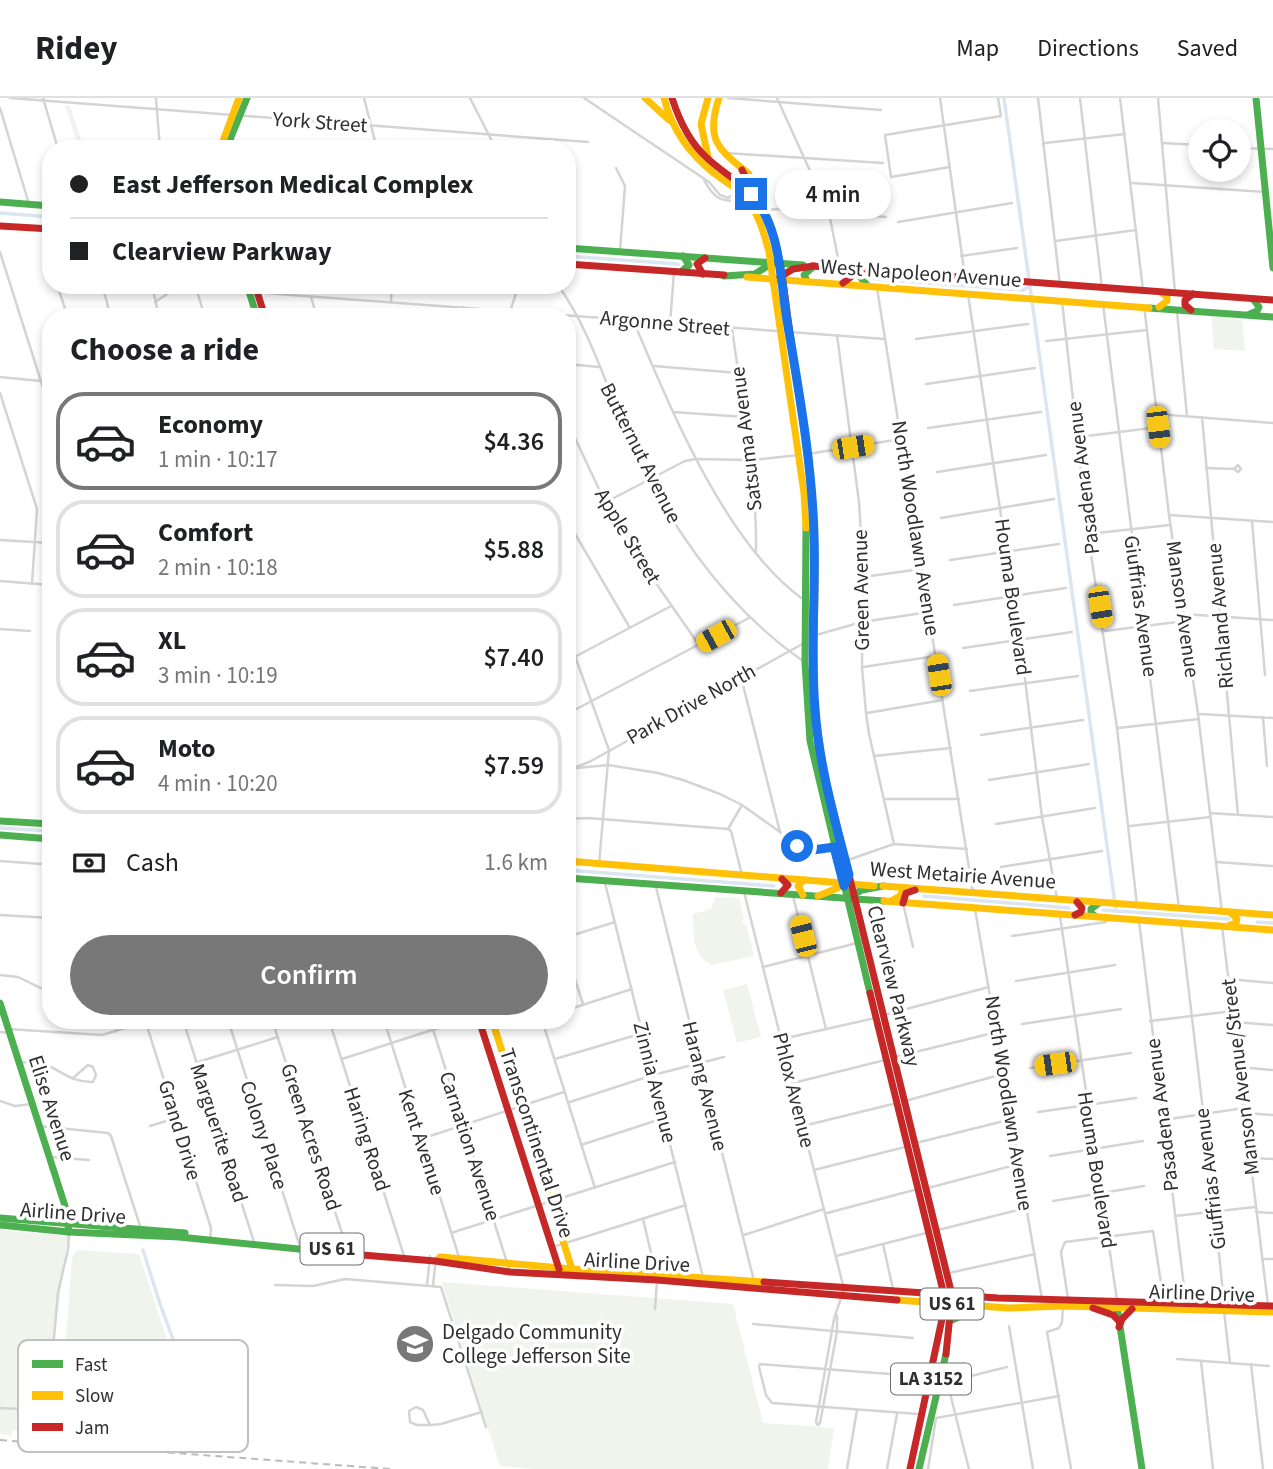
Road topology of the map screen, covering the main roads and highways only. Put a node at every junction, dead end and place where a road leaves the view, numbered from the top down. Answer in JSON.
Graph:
{"nodes":[{"id":1,"x":239,"y":98,"type":"edge"},
{"id":2,"x":247,"y":98,"type":"edge"},
{"id":3,"x":645,"y":98,"type":"edge"},
{"id":4,"x":664,"y":98,"type":"edge"},
{"id":5,"x":672,"y":98,"type":"edge"},
{"id":6,"x":708,"y":98,"type":"edge"},
{"id":7,"x":719,"y":98,"type":"edge"},
{"id":8,"x":1256,"y":98,"type":"edge"},
{"id":9,"x":236,"y":115,"type":"junction"},
{"id":10,"x":673,"y":125,"type":"junction"},
{"id":11,"x":224,"y":140,"type":"edge"},
{"id":12,"x":231,"y":140,"type":"edge"},
{"id":13,"x":709,"y":159,"type":"junction"},
{"id":14,"x":742,"y":192,"type":"junction"},
{"id":15,"x":0,"y":202,"type":"edge"},
{"id":16,"x":42,"y":205,"type":"edge"},
{"id":17,"x":0,"y":226,"type":"edge"},
{"id":18,"x":42,"y":229,"type":"edge"},
{"id":19,"x":576,"y":249,"type":"edge"},
{"id":20,"x":682,"y":256,"type":"junction"},
{"id":21,"x":706,"y":258,"type":"junction"},
{"id":22,"x":773,"y":263,"type":"junction"},
{"id":23,"x":576,"y":265,"type":"edge"},
{"id":24,"x":814,"y":266,"type":"junction"},
{"id":25,"x":842,"y":268,"type":"junction"},
{"id":26,"x":1273,"y":268,"type":"edge"},
{"id":27,"x":870,"y":270,"type":"junction"},
{"id":28,"x":677,"y":272,"type":"junction"},
{"id":29,"x":703,"y":274,"type":"junction"},
{"id":30,"x":724,"y":275,"type":"junction"},
{"id":31,"x":777,"y":280,"type":"junction"},
{"id":32,"x":809,"y":282,"type":"junction"},
{"id":33,"x":839,"y":284,"type":"junction"},
{"id":34,"x":873,"y":287,"type":"junction"},
{"id":35,"x":1158,"y":291,"type":"junction"},
{"id":36,"x":1194,"y":294,"type":"junction"},
{"id":37,"x":1252,"y":298,"type":"junction"},
{"id":38,"x":1273,"y":300,"type":"edge"},
{"id":39,"x":1158,"y":308,"type":"junction"},
{"id":40,"x":1192,"y":310,"type":"junction"},
{"id":41,"x":1249,"y":314,"type":"junction"},
{"id":42,"x":1273,"y":317,"type":"edge"},
{"id":43,"x":785,"y":332,"type":"junction"},
{"id":44,"x":803,"y":455,"type":"junction"},
{"id":45,"x":807,"y":605,"type":"junction"},
{"id":46,"x":814,"y":635,"type":"junction"},
{"id":47,"x":809,"y":665,"type":"junction"},
{"id":48,"x":0,"y":821,"type":"edge"},
{"id":49,"x":42,"y":823,"type":"edge"},
{"id":50,"x":830,"y":832,"type":"junction"},
{"id":51,"x":0,"y":835,"type":"edge"},
{"id":52,"x":42,"y":838,"type":"edge"},
{"id":53,"x":842,"y":848,"type":"junction"},
{"id":54,"x":576,"y":862,"type":"edge"},
{"id":55,"x":780,"y":878,"type":"junction"},
{"id":56,"x":576,"y":879,"type":"edge"},
{"id":57,"x":804,"y":880,"type":"junction"},
{"id":58,"x":846,"y":884,"type":"junction"},
{"id":59,"x":883,"y":886,"type":"junction"},
{"id":60,"x":894,"y":887,"type":"junction"},
{"id":61,"x":904,"y":888,"type":"junction"},
{"id":62,"x":917,"y":890,"type":"junction"},
{"id":63,"x":780,"y":893,"type":"junction"},
{"id":64,"x":803,"y":895,"type":"junction"},
{"id":65,"x":818,"y":896,"type":"junction"},
{"id":66,"x":851,"y":897,"type":"junction"},
{"id":67,"x":900,"y":900,"type":"junction"},
{"id":68,"x":1070,"y":900,"type":"junction"},
{"id":69,"x":1107,"y":903,"type":"junction"},
{"id":70,"x":919,"y":904,"type":"junction"},
{"id":71,"x":1226,"y":912,"type":"junction"},
{"id":72,"x":1254,"y":914,"type":"junction"},
{"id":73,"x":1070,"y":915,"type":"junction"},
{"id":74,"x":1273,"y":915,"type":"edge"},
{"id":75,"x":1103,"y":920,"type":"junction"},
{"id":76,"x":1224,"y":926,"type":"junction"},
{"id":77,"x":1252,"y":928,"type":"junction"},
{"id":78,"x":1273,"y":930,"type":"edge"},
{"id":79,"x":861,"y":942,"type":"junction"},
{"id":80,"x":874,"y":975,"type":"junction"},
{"id":81,"x":865,"y":977,"type":"junction"},
{"id":82,"x":0,"y":1003,"type":"edge"},
{"id":83,"x":482,"y":1029,"type":"edge"},
{"id":84,"x":495,"y":1029,"type":"edge"},
{"id":85,"x":6,"y":1031,"type":"edge"},
{"id":86,"x":891,"y":1059,"type":"junction"},
{"id":87,"x":912,"y":1147,"type":"junction"},
{"id":88,"x":0,"y":1218,"type":"edge"},
{"id":89,"x":69,"y":1223,"type":"junction"},
{"id":90,"x":0,"y":1226,"type":"edge"},
{"id":91,"x":934,"y":1231,"type":"junction"},
{"id":92,"x":69,"y":1232,"type":"junction"},
{"id":93,"x":141,"y":1232,"type":"junction"},
{"id":94,"x":560,"y":1272,"type":"junction"},
{"id":95,"x":573,"y":1273,"type":"junction"},
{"id":96,"x":843,"y":1291,"type":"junction"},
{"id":97,"x":948,"y":1299,"type":"junction"},
{"id":98,"x":1045,"y":1299,"type":"junction"},
{"id":99,"x":1065,"y":1303,"type":"junction"},
{"id":100,"x":1117,"y":1304,"type":"junction"},
{"id":101,"x":982,"y":1306,"type":"junction"},
{"id":102,"x":1186,"y":1306,"type":"junction"},
{"id":103,"x":1036,"y":1307,"type":"junction"},
{"id":104,"x":1092,"y":1307,"type":"junction"},
{"id":105,"x":1133,"y":1308,"type":"junction"},
{"id":106,"x":1271,"y":1309,"type":"edge"},
{"id":107,"x":950,"y":1321,"type":"junction"},
{"id":108,"x":1118,"y":1324,"type":"junction"},
{"id":109,"x":918,"y":1455,"type":"junction"},
{"id":110,"x":911,"y":1469,"type":"edge"},
{"id":111,"x":919,"y":1469,"type":"edge"},
{"id":112,"x":1142,"y":1469,"type":"edge"}],
"edges":[{"from":1,"to":9,"type":"main road"},
{"from":2,"to":9,"type":"main road"},
{"from":3,"to":10,"type":"main road"},
{"from":4,"to":10,"type":"main road"},
{"from":5,"to":13,"type":"main road"},
{"from":6,"to":13,"type":"main road"},
{"from":7,"to":14,"type":"main road"},
{"from":8,"to":26,"type":"main road"},
{"from":9,"to":11,"type":"main road"},
{"from":9,"to":12,"type":"main road"},
{"from":10,"to":14,"type":"main road"},
{"from":13,"to":14,"type":"main road"},
{"from":14,"to":22,"type":"main road"},
{"from":14,"to":22,"type":"main road"},
{"from":15,"to":16,"type":"main road"},
{"from":17,"to":18,"type":"main road"},
{"from":19,"to":20,"type":"main road","name":"West Napoleon Avenue"},
{"from":20,"to":21,"type":"main road","name":"West Napoleon Avenue"},
{"from":20,"to":28,"type":"main road"},
{"from":21,"to":22,"type":"main road","name":"West Napoleon Avenue"},
{"from":21,"to":29,"type":"main road"},
{"from":22,"to":24,"type":"main road","name":"West Napoleon Avenue"},
{"from":22,"to":30,"type":"main road"},
{"from":22,"to":31,"type":"main road"},
{"from":23,"to":28,"type":"main road","name":"West Napoleon Avenue"},
{"from":24,"to":25,"type":"main road","name":"West Napoleon Avenue"},
{"from":24,"to":31,"type":"main road"},
{"from":24,"to":32,"type":"main road"},
{"from":25,"to":27,"type":"main road","name":"West Napoleon Avenue"},
{"from":25,"to":33,"type":"main road"},
{"from":27,"to":34,"type":"main road"},
{"from":27,"to":35,"type":"main road","name":"West Napoleon Avenue"},
{"from":28,"to":29,"type":"main road","name":"West Napoleon Avenue"},
{"from":29,"to":30,"type":"main road","name":"West Napoleon Avenue"},
{"from":30,"to":31,"type":"main road","name":"West Napoleon Avenue"},
{"from":31,"to":32,"type":"main road","name":"West Napoleon Avenue"},
{"from":31,"to":43,"type":"main road"},
{"from":32,"to":33,"type":"main road","name":"West Napoleon Avenue"},
{"from":33,"to":34,"type":"main road","name":"West Napoleon Avenue"},
{"from":34,"to":39,"type":"main road","name":"West Napoleon Avenue"},
{"from":35,"to":36,"type":"main road","name":"West Napoleon Avenue"},
{"from":35,"to":39,"type":"main road"},
{"from":36,"to":37,"type":"main road","name":"West Napoleon Avenue"},
{"from":36,"to":40,"type":"main road"},
{"from":37,"to":38,"type":"main road","name":"West Napoleon Avenue"},
{"from":37,"to":41,"type":"main road"},
{"from":39,"to":40,"type":"main road","name":"West Napoleon Avenue"},
{"from":40,"to":41,"type":"main road","name":"West Napoleon Avenue"},
{"from":41,"to":42,"type":"main road","name":"West Napoleon Avenue"},
{"from":43,"to":44,"type":"main road"},
{"from":43,"to":44,"type":"main road"},
{"from":44,"to":45,"type":"main road"},
{"from":44,"to":46,"type":"main road","name":"Clearview Parkway","number":"LA 3152"},
{"from":45,"to":46,"type":"main road"},
{"from":45,"to":47,"type":"main road"},
{"from":46,"to":47,"type":"main road","name":"Clearview Parkway","number":"LA 3152"},
{"from":47,"to":50,"type":"main road","name":"Clearview Parkway","number":"LA 3152"},
{"from":47,"to":53,"type":"main road","name":"Clearview Parkway","number":"LA 3152"},
{"from":48,"to":49,"type":"main road"},
{"from":50,"to":53,"type":"main road"},
{"from":50,"to":58,"type":"main road","name":"Clearview Parkway","number":"LA 3152"},
{"from":51,"to":52,"type":"main road"},
{"from":53,"to":58,"type":"main road","name":"Clearview Parkway","number":"LA 3152"},
{"from":54,"to":55,"type":"main road","name":"West Metairie Avenue"},
{"from":55,"to":57,"type":"main road","name":"West Metairie Avenue"},
{"from":55,"to":63,"type":"main road"},
{"from":56,"to":63,"type":"main road","name":"West Metairie Avenue"},
{"from":57,"to":58,"type":"main road","name":"West Metairie Avenue"},
{"from":57,"to":64,"type":"main road"},
{"from":58,"to":59,"type":"main road","name":"West Metairie Avenue"},
{"from":58,"to":65,"type":"main road"},
{"from":58,"to":66,"type":"main road","name":"Clearview Parkway","number":"LA 3152"},
{"from":59,"to":60,"type":"main road","name":"West Metairie Avenue"},
{"from":59,"to":66,"type":"main road"},
{"from":60,"to":61,"type":"main road","name":"West Metairie Avenue"},
{"from":60,"to":67,"type":"main road"},
{"from":61,"to":62,"type":"main road","name":"West Metairie Avenue"},
{"from":61,"to":67,"type":"main road"},
{"from":62,"to":67,"type":"main road"},
{"from":62,"to":68,"type":"main road","name":"West Metairie Avenue"},
{"from":62,"to":70,"type":"main road"},
{"from":63,"to":64,"type":"main road","name":"West Metairie Avenue"},
{"from":64,"to":65,"type":"main road","name":"West Metairie Avenue"},
{"from":65,"to":66,"type":"main road","name":"West Metairie Avenue"},
{"from":66,"to":67,"type":"main road","name":"West Metairie Avenue"},
{"from":66,"to":79,"type":"main road","name":"Clearview Parkway","number":"LA 3152"},
{"from":66,"to":79,"type":"main road","name":"Clearview Parkway","number":"LA 3152"},
{"from":67,"to":70,"type":"main road","name":"West Metairie Avenue"},
{"from":68,"to":69,"type":"main road","name":"West Metairie Avenue"},
{"from":68,"to":73,"type":"main road"},
{"from":69,"to":71,"type":"main road","name":"West Metairie Avenue"},
{"from":69,"to":75,"type":"main road"},
{"from":70,"to":73,"type":"main road","name":"West Metairie Avenue"},
{"from":71,"to":72,"type":"main road","name":"West Metairie Avenue"},
{"from":71,"to":76,"type":"main road"},
{"from":72,"to":74,"type":"main road","name":"West Metairie Avenue"},
{"from":72,"to":77,"type":"main road"},
{"from":73,"to":75,"type":"main road","name":"West Metairie Avenue"},
{"from":75,"to":76,"type":"main road","name":"West Metairie Avenue"},
{"from":76,"to":77,"type":"main road","name":"West Metairie Avenue"},
{"from":77,"to":78,"type":"main road","name":"West Metairie Avenue"},
{"from":79,"to":80,"type":"main road","name":"Clearview Parkway","number":"LA 3152"},
{"from":79,"to":81,"type":"main road","name":"Clearview Parkway","number":"LA 3152"},
{"from":80,"to":81,"type":"main road"},
{"from":80,"to":86,"type":"main road","name":"Clearview Parkway","number":"LA 3152"},
{"from":81,"to":86,"type":"main road","name":"Clearview Parkway","number":"LA 3152"},
{"from":82,"to":85,"type":"main road","name":"Elise Avenue"},
{"from":83,"to":94,"type":"main road","name":"Transcontinental Drive"},
{"from":84,"to":95,"type":"main road","name":"Transcontinental Drive"},
{"from":85,"to":89,"type":"main road","name":"Elise Avenue"},
{"from":86,"to":87,"type":"main road","name":"Clearview Parkway","number":"LA 3152"},
{"from":87,"to":91,"type":"main road","name":"Clearview Parkway","number":"LA 3152"},
{"from":87,"to":91,"type":"main road","name":"Clearview Parkway","number":"LA 3152"},
{"from":88,"to":89,"type":"main road","name":"Airline Drive","number":"US 61"},
{"from":89,"to":92,"type":"main road","name":"Elise Avenue"},
{"from":89,"to":93,"type":"main road","name":"Airline Drive","number":"US 61"},
{"from":90,"to":92,"type":"main road","name":"Airline Drive","number":"US 61"},
{"from":91,"to":97,"type":"main road","name":"Clearview Parkway","number":"LA 3152"},
{"from":91,"to":97,"type":"main road","name":"Clearview Parkway","number":"LA 3152"},
{"from":92,"to":93,"type":"main road","name":"Airline Drive","number":"US 61"},
{"from":93,"to":94,"type":"main road","name":"Airline Drive","number":"US 61"},
{"from":94,"to":95,"type":"main road","name":"Airline Drive","number":"US 61"},
{"from":95,"to":96,"type":"main road","name":"Airline Drive","number":"US 61"},
{"from":96,"to":97,"type":"main road","name":"Airline Drive","number":"US 61"},
{"from":96,"to":97,"type":"main road","name":"Airline Drive","number":"US 61"},
{"from":97,"to":98,"type":"main road","name":"Airline Drive","number":"US 61"},
{"from":97,"to":101,"type":"main road","name":"Airline Drive","number":"US 61"},
{"from":97,"to":107,"type":"main road","name":"Clearview Parkway","number":"LA 3152"},
{"from":97,"to":109,"type":"main road","number":"LA 3152"},
{"from":98,"to":99,"type":"main road","name":"Airline Drive","number":"US 61"},
{"from":98,"to":103,"type":"main road"},
{"from":99,"to":100,"type":"main road","name":"Airline Drive","number":"US 61"},
{"from":99,"to":103,"type":"main road","name":"Airline Drive","number":"US 61"},
{"from":99,"to":104,"type":"main road","name":"Airline Drive","number":"US 61"},
{"from":100,"to":102,"type":"main road","name":"Airline Drive","number":"US 61"},
{"from":100,"to":104,"type":"main road","name":"Airline Drive","number":"US 61"},
{"from":100,"to":105,"type":"main road","name":"Airline Drive","number":"US 61"},
{"from":100,"to":108,"type":"main road"},
{"from":101,"to":103,"type":"main road","name":"Airline Drive","number":"US 61"},
{"from":101,"to":107,"type":"main road"},
{"from":102,"to":105,"type":"main road","name":"Airline Drive","number":"US 61"},
{"from":102,"to":106,"type":"main road","name":"Airline Drive","number":"US 61"},
{"from":104,"to":108,"type":"main road"},
{"from":105,"to":108,"type":"main road"},
{"from":107,"to":109,"type":"main road","name":"Clearview Parkway","number":"LA 3152"},
{"from":108,"to":112,"type":"main road"},
{"from":109,"to":110,"type":"main road","number":"LA 3152"},
{"from":109,"to":111,"type":"main road","number":"LA 3152"}]}
